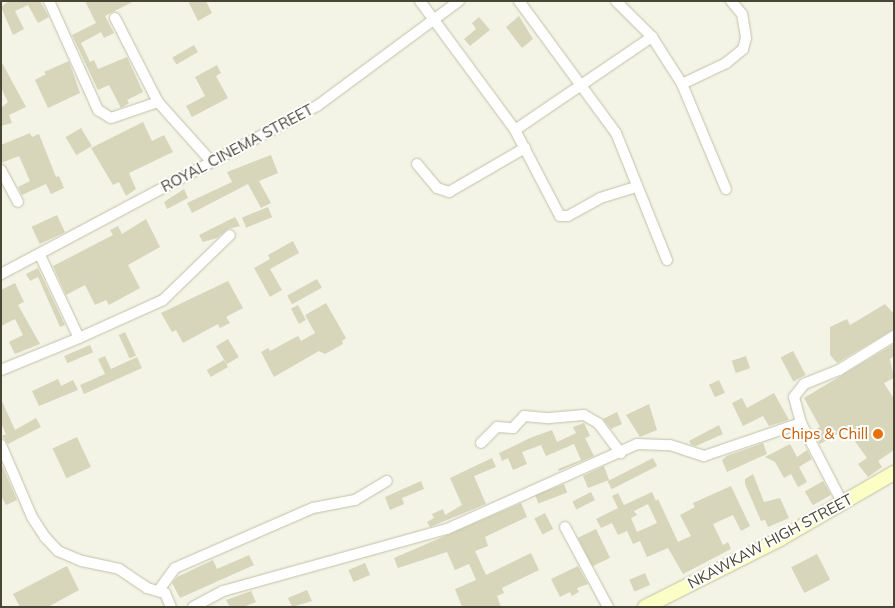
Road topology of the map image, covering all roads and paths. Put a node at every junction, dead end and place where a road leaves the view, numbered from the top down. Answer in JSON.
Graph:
{"nodes":[{"id":1,"x":49,"y":1,"type":"edge"},
{"id":2,"x":420,"y":1,"type":"edge"},
{"id":3,"x":459,"y":1,"type":"edge"},
{"id":4,"x":519,"y":1,"type":"edge"},
{"id":5,"x":616,"y":1,"type":"edge"},
{"id":6,"x":731,"y":1,"type":"edge"},
{"id":7,"x":115,"y":18,"type":"dead end"},
{"id":8,"x":432,"y":21,"type":"junction"},
{"id":9,"x":652,"y":37,"type":"junction"},
{"id":10,"x":682,"y":84,"type":"junction"},
{"id":11,"x":583,"y":85,"type":"junction"},
{"id":12,"x":158,"y":102,"type":"junction"},
{"id":13,"x":515,"y":130,"type":"junction"},
{"id":14,"x":525,"y":148,"type":"junction"},
{"id":15,"x":211,"y":161,"type":"junction"},
{"id":16,"x":417,"y":164,"type":"dead end"},
{"id":17,"x":1,"y":170,"type":"edge"},
{"id":18,"x":636,"y":187,"type":"junction"},
{"id":19,"x":726,"y":189,"type":"dead end"},
{"id":20,"x":18,"y":202,"type":"dead end"},
{"id":21,"x":230,"y":235,"type":"dead end"},
{"id":22,"x":40,"y":255,"type":"junction"},
{"id":23,"x":667,"y":260,"type":"dead end"},
{"id":24,"x":1,"y":274,"type":"edge"},
{"id":25,"x":894,"y":336,"type":"edge"},
{"id":26,"x":79,"y":338,"type":"junction"},
{"id":27,"x":1,"y":370,"type":"edge"},
{"id":28,"x":802,"y":423,"type":"junction"},
{"id":29,"x":481,"y":443,"type":"dead end"},
{"id":30,"x":1,"y":445,"type":"edge"},
{"id":31,"x":621,"y":453,"type":"junction"},
{"id":32,"x":894,"y":473,"type":"edge"},
{"id":33,"x":387,"y":481,"type":"dead end"},
{"id":34,"x":843,"y":504,"type":"junction"},
{"id":35,"x":565,"y":526,"type":"dead end"},
{"id":36,"x":159,"y":590,"type":"junction"},
{"id":37,"x":171,"y":607,"type":"edge"},
{"id":38,"x":193,"y":607,"type":"edge"},
{"id":39,"x":608,"y":607,"type":"edge"},
{"id":40,"x":645,"y":607,"type":"edge"}],
"edges":[{"from":1,"to":12,"type":"street"},
{"from":2,"to":8,"type":"street"},
{"from":3,"to":8,"type":"street","name":"ROYAL CINEMA STREET"},
{"from":4,"to":11,"type":"street"},
{"from":5,"to":9,"type":"street"},
{"from":6,"to":10,"type":"street"},
{"from":7,"to":12,"type":"street"},
{"from":8,"to":13,"type":"street"},
{"from":8,"to":15,"type":"street","name":"ROYAL CINEMA STREET"},
{"from":9,"to":10,"type":"street"},
{"from":9,"to":11,"type":"street"},
{"from":10,"to":19,"type":"street"},
{"from":11,"to":13,"type":"street"},
{"from":11,"to":18,"type":"street"},
{"from":12,"to":15,"type":"street"},
{"from":13,"to":14,"type":"street"},
{"from":14,"to":16,"type":"street"},
{"from":14,"to":18,"type":"street"},
{"from":15,"to":22,"type":"street","name":"ROYAL CINEMA STREET"},
{"from":17,"to":20,"type":"street"},
{"from":18,"to":23,"type":"street"},
{"from":21,"to":26,"type":"street"},
{"from":22,"to":24,"type":"street","name":"ROYAL CINEMA STREET"},
{"from":22,"to":26,"type":"street"},
{"from":25,"to":28,"type":"street"},
{"from":26,"to":27,"type":"street"},
{"from":28,"to":31,"type":"street"},
{"from":28,"to":34,"type":"street"},
{"from":29,"to":31,"type":"street"},
{"from":30,"to":36,"type":"street"},
{"from":31,"to":38,"type":"street"},
{"from":32,"to":34,"type":"main road","name":"NKAWKAW HIGH STREET"},
{"from":33,"to":36,"type":"street"},
{"from":34,"to":40,"type":"main road","name":"NKAWKAW HIGH STREET"},
{"from":35,"to":39,"type":"street"},
{"from":36,"to":37,"type":"street"}]}
